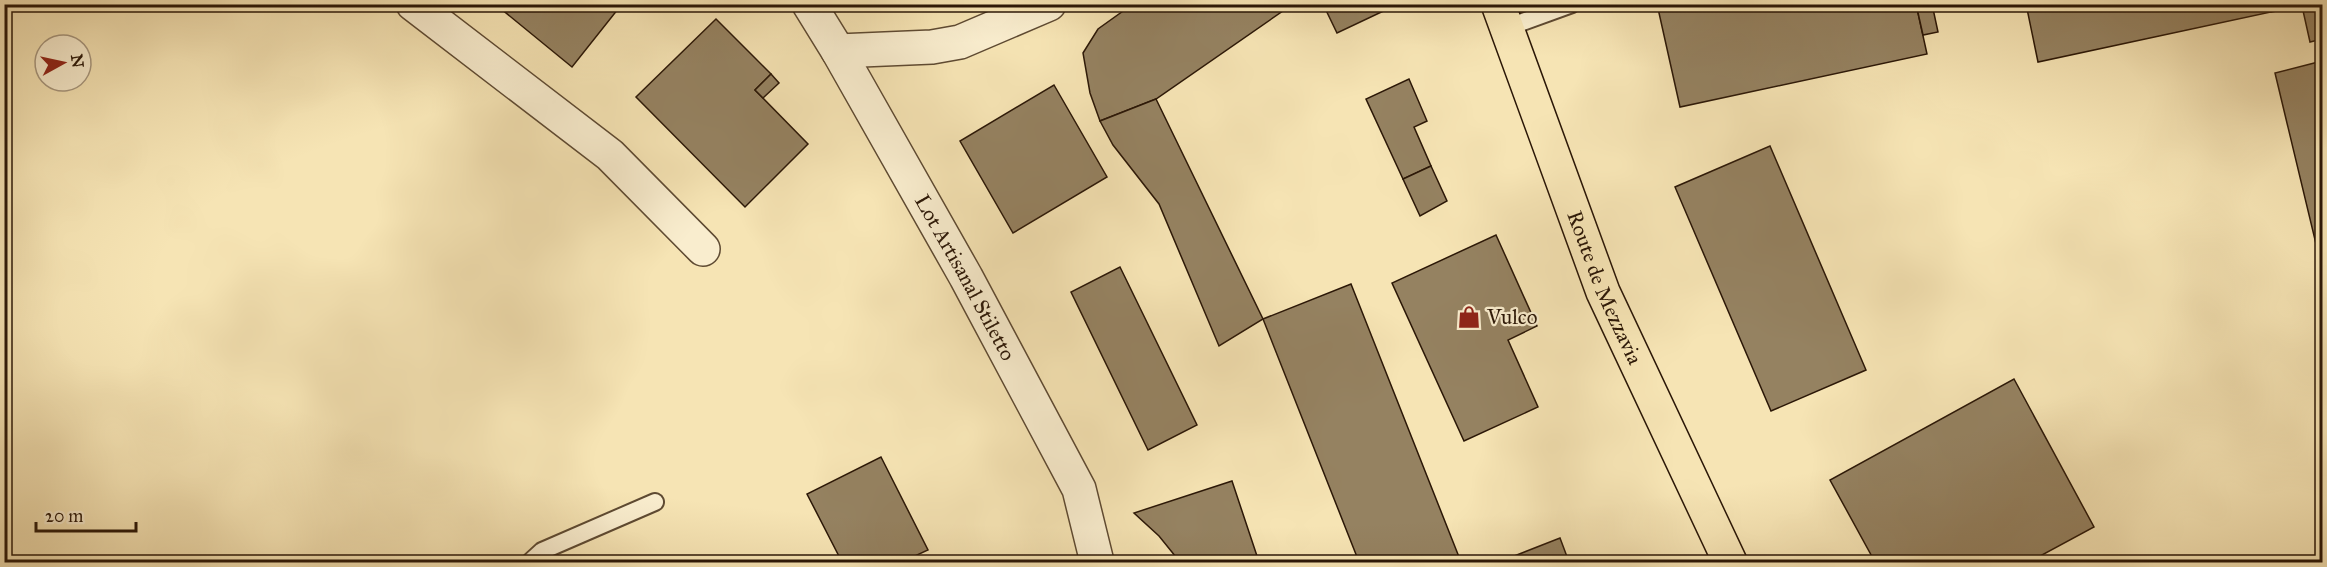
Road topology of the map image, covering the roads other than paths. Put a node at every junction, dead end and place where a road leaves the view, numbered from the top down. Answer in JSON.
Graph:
{"nodes":[{"id":1,"x":413,"y":4,"type":"edge"},
{"id":2,"x":809,"y":4,"type":"edge"},
{"id":3,"x":1049,"y":4,"type":"edge"},
{"id":4,"x":1572,"y":4,"type":"edge"},
{"id":5,"x":1502,"y":16,"type":"edge"},
{"id":6,"x":838,"y":51,"type":"junction"},
{"id":7,"x":703,"y":249,"type":"dead end"},
{"id":8,"x":655,"y":502,"type":"dead end"},
{"id":9,"x":530,"y":562,"type":"edge"},
{"id":10,"x":1097,"y":562,"type":"edge"},
{"id":11,"x":1730,"y":562,"type":"edge"}],
"edges":[{"from":1,"to":7,"type":"street"},
{"from":2,"to":6,"type":"street","name":"Lot Artisanal Stiletto"},
{"from":3,"to":6,"type":"street"},
{"from":4,"to":5,"type":"lane"},
{"from":5,"to":11,"type":"main road","name":"Route de Mezzavia"},
{"from":6,"to":10,"type":"street","name":"Lot Artisanal Stiletto"},
{"from":8,"to":9,"type":"lane"}]}
